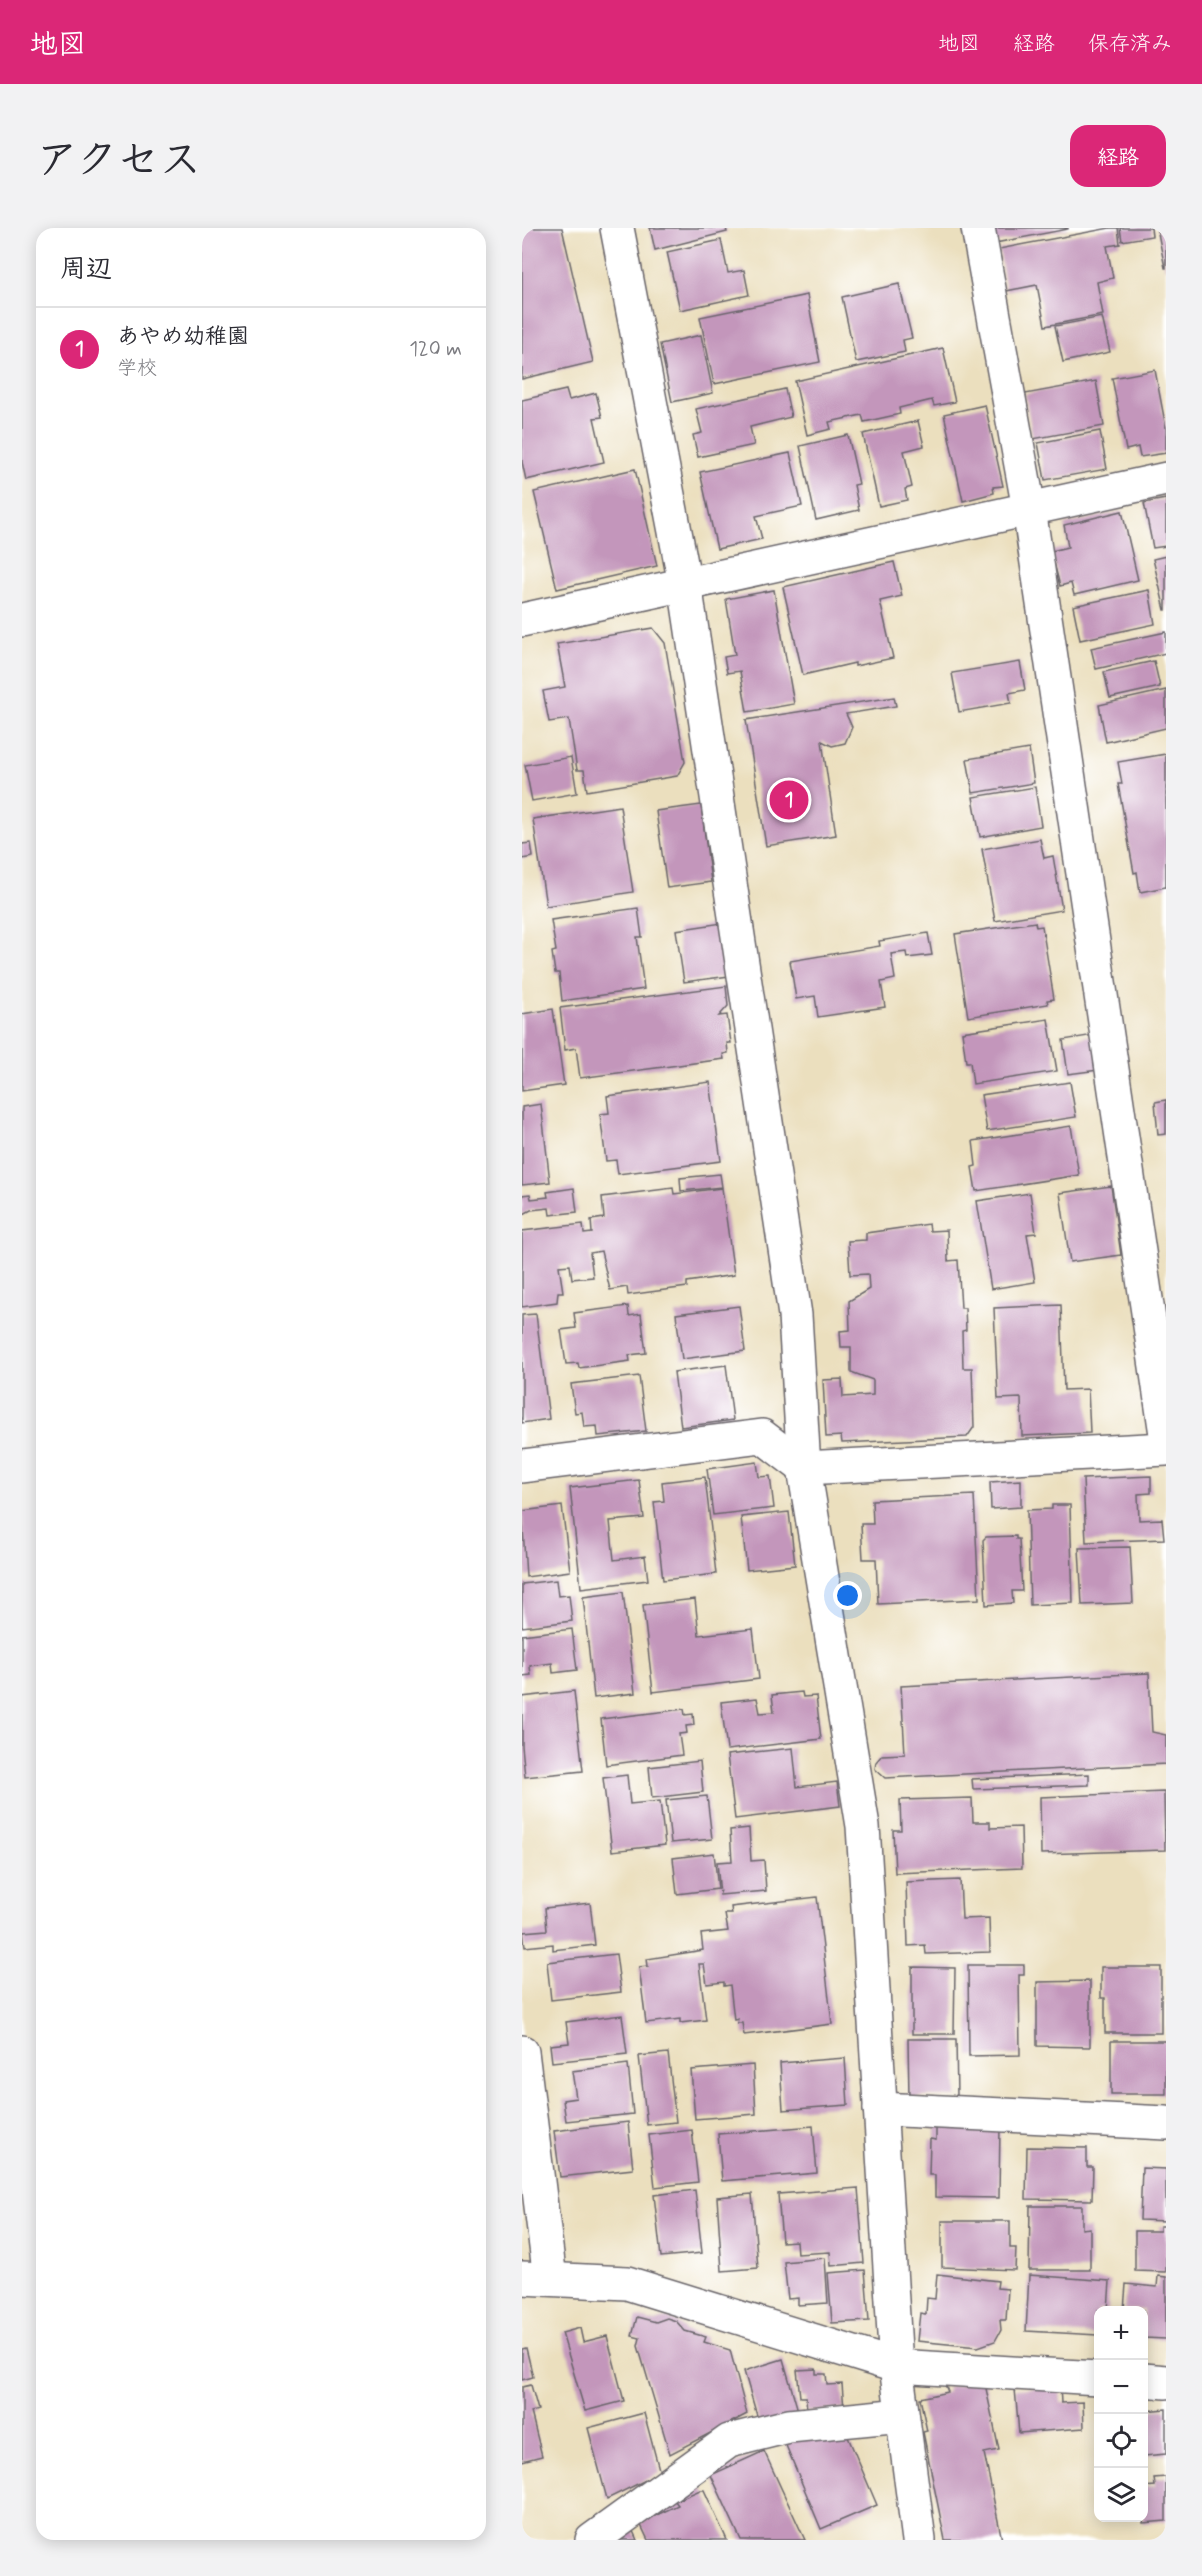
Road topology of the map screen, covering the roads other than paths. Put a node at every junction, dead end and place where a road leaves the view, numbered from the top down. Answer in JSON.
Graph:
{"nodes":[{"id":1,"x":617,"y":228,"type":"edge"},
{"id":2,"x":978,"y":228,"type":"edge"},
{"id":3,"x":1166,"y":479,"type":"edge"},
{"id":4,"x":1029,"y":508,"type":"junction"},
{"id":5,"x":685,"y":584,"type":"junction"},
{"id":6,"x":522,"y":620,"type":"edge"},
{"id":7,"x":1166,"y":1434,"type":"edge"},
{"id":8,"x":1166,"y":1449,"type":"edge"},
{"id":9,"x":522,"y":1466,"type":"edge"},
{"id":10,"x":804,"y":1468,"type":"junction"},
{"id":11,"x":522,"y":2052,"type":"edge"},
{"id":12,"x":880,"y":2109,"type":"junction"},
{"id":13,"x":1166,"y":2123,"type":"edge"},
{"id":14,"x":536,"y":2279,"type":"edge"},
{"id":15,"x":896,"y":2366,"type":"junction"},
{"id":16,"x":1094,"y":2378,"type":"edge"},
{"id":17,"x":1148,"y":2380,"type":"edge"},
{"id":18,"x":1166,"y":2382,"type":"edge"},
{"id":19,"x":902,"y":2415,"type":"junction"},
{"id":20,"x":592,"y":2540,"type":"edge"},
{"id":21,"x":919,"y":2540,"type":"edge"}],
"edges":[{"from":1,"to":5,"type":"street"},
{"from":2,"to":4,"type":"street"},
{"from":3,"to":4,"type":"street"},
{"from":4,"to":5,"type":"street"},
{"from":4,"to":7,"type":"street"},
{"from":5,"to":6,"type":"street"},
{"from":5,"to":10,"type":"street"},
{"from":8,"to":10,"type":"street"},
{"from":9,"to":10,"type":"street"},
{"from":10,"to":12,"type":"street"},
{"from":11,"to":14,"type":"street"},
{"from":12,"to":13,"type":"street"},
{"from":12,"to":15,"type":"street"},
{"from":14,"to":15,"type":"street"},
{"from":15,"to":16,"type":"street"},
{"from":15,"to":19,"type":"street"},
{"from":17,"to":18,"type":"street"},
{"from":19,"to":20,"type":"street"},
{"from":19,"to":21,"type":"street"}]}
